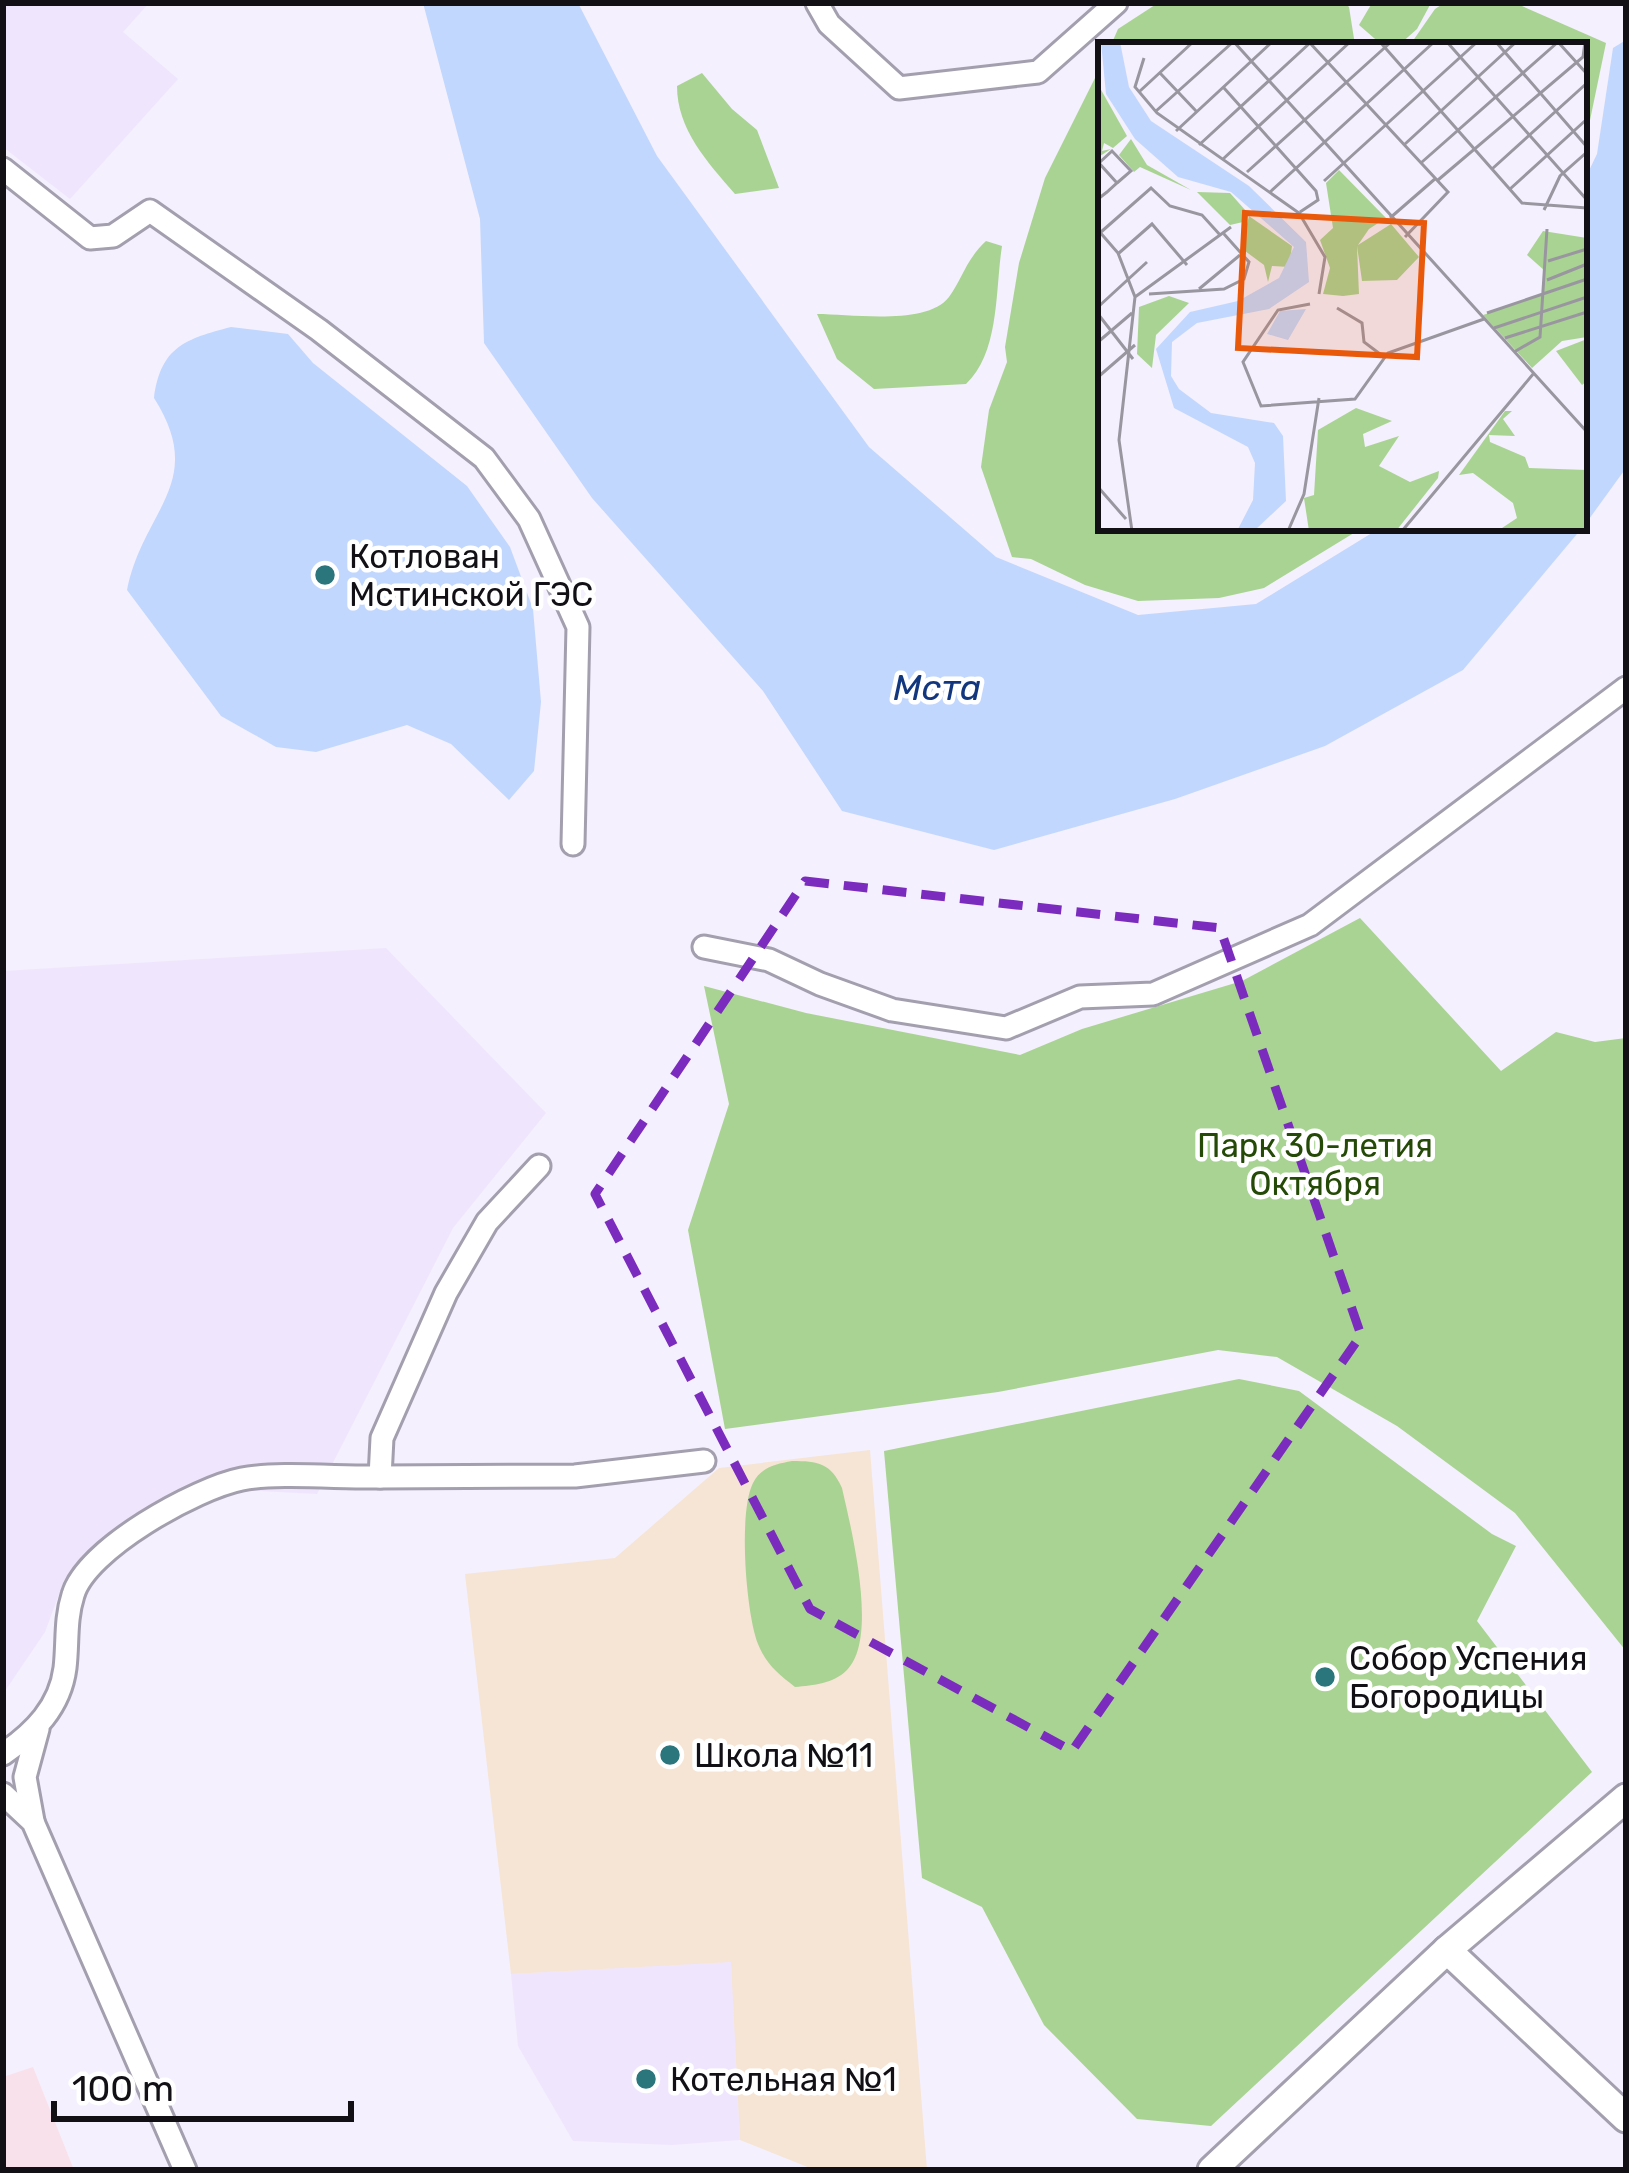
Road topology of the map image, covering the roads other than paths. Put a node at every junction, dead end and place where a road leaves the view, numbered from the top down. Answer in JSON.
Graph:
{"nodes":[{"id":1,"x":817,"y":3,"type":"edge"},
{"id":2,"x":1116,"y":3,"type":"edge"},
{"id":3,"x":3,"y":169,"type":"edge"},
{"id":4,"x":1626,"y":688,"type":"edge"},
{"id":5,"x":573,"y":844,"type":"dead end"},
{"id":6,"x":704,"y":947,"type":"dead end"},
{"id":7,"x":539,"y":1166,"type":"dead end"},
{"id":8,"x":704,"y":1461,"type":"dead end"},
{"id":9,"x":380,"y":1478,"type":"junction"},
{"id":10,"x":41,"y":1720,"type":"junction"},
{"id":11,"x":3,"y":1754,"type":"edge"},
{"id":12,"x":3,"y":1794,"type":"edge"},
{"id":13,"x":1626,"y":1798,"type":"edge"},
{"id":14,"x":34,"y":1822,"type":"junction"},
{"id":15,"x":1448,"y":1950,"type":"junction"},
{"id":16,"x":1626,"y":2118,"type":"edge"},
{"id":17,"x":185,"y":2170,"type":"edge"},
{"id":18,"x":1212,"y":2170,"type":"edge"}],
"edges":[{"from":1,"to":2,"type":"street"},
{"from":3,"to":5,"type":"street"},
{"from":4,"to":6,"type":"street"},
{"from":7,"to":9,"type":"street"},
{"from":8,"to":9,"type":"street"},
{"from":9,"to":10,"type":"street"},
{"from":10,"to":11,"type":"street"},
{"from":10,"to":14,"type":"street"},
{"from":12,"to":14,"type":"street"},
{"from":13,"to":15,"type":"main road"},
{"from":14,"to":17,"type":"street"},
{"from":15,"to":16,"type":"main road"},
{"from":15,"to":18,"type":"main road"}]}
